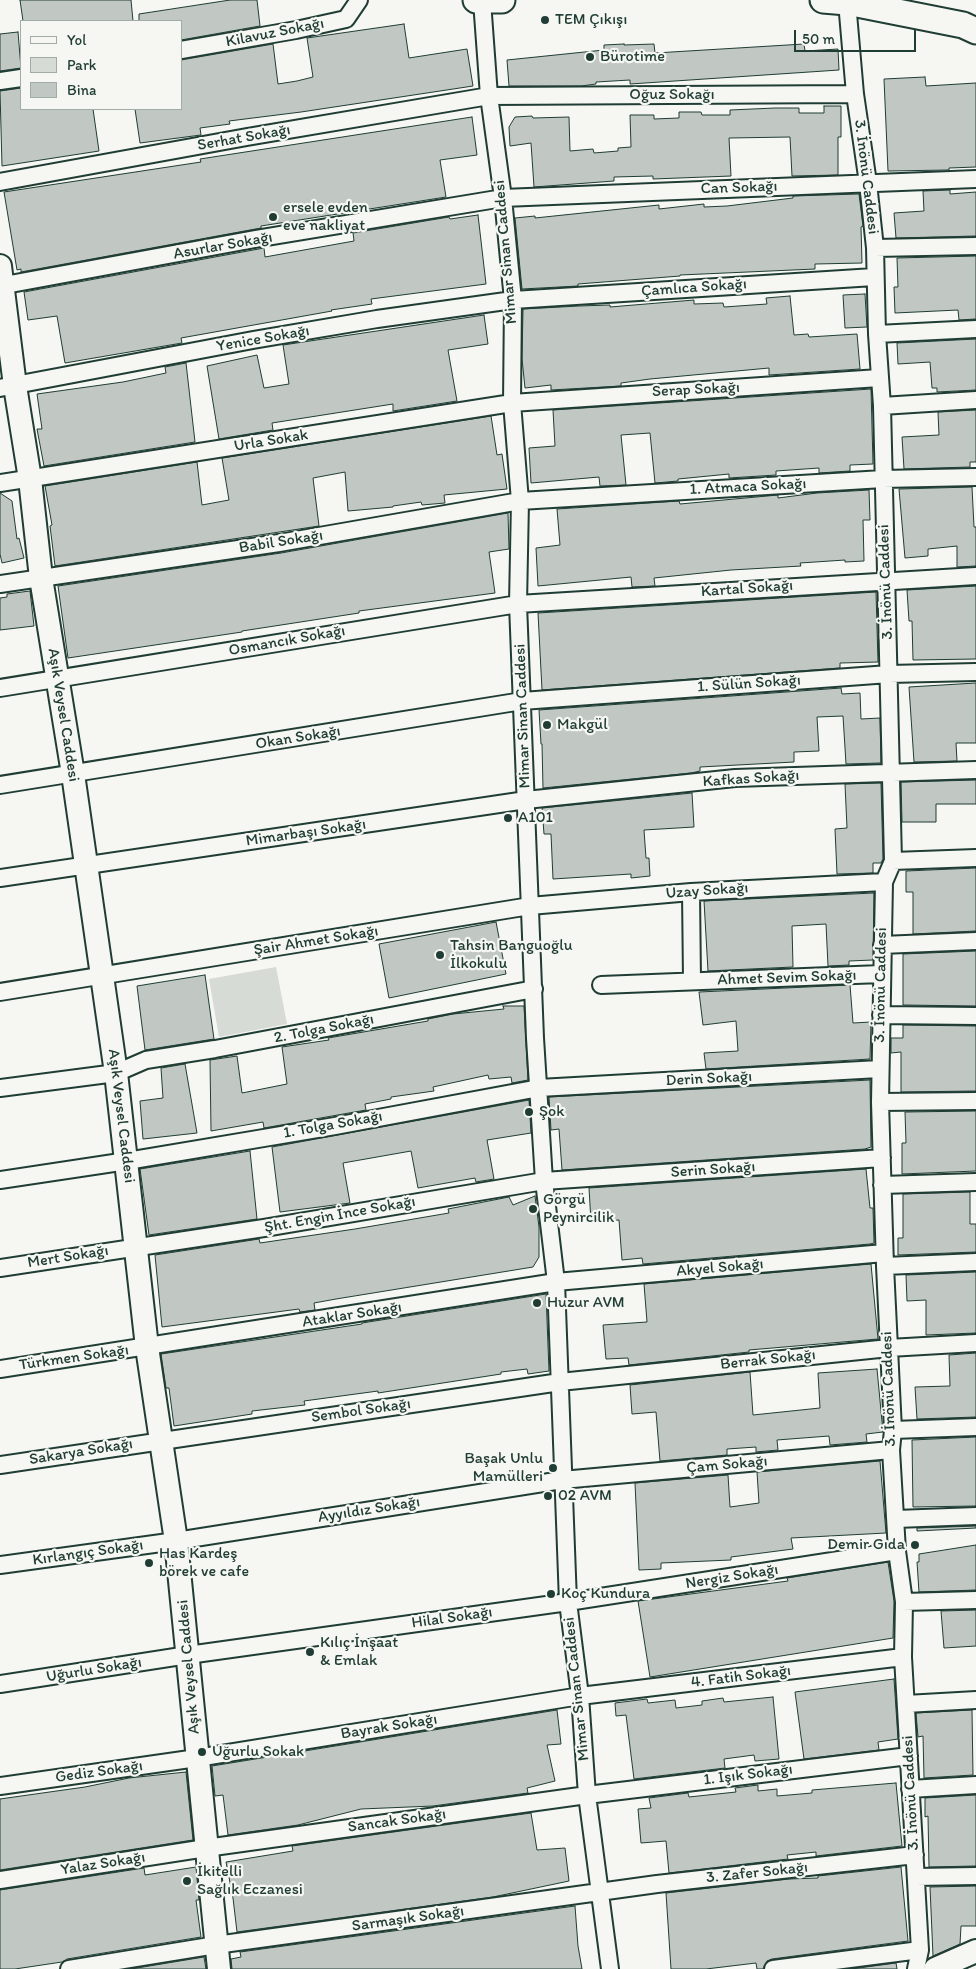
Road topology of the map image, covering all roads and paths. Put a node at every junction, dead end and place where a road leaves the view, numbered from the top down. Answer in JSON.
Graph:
{"nodes":[{"id":1,"x":359,"y":0,"type":"edge"},
{"id":2,"x":476,"y":0,"type":"edge"},
{"id":3,"x":482,"y":0,"type":"edge"},
{"id":4,"x":502,"y":0,"type":"edge"},
{"id":5,"x":894,"y":0,"type":"edge"},
{"id":6,"x":835,"y":1,"type":"edge"},
{"id":7,"x":976,"y":12,"type":"edge"},
{"id":8,"x":976,"y":31,"type":"edge"},
{"id":9,"x":182,"y":50,"type":"edge"},
{"id":10,"x":20,"y":78,"type":"edge"},
{"id":11,"x":0,"y":81,"type":"edge"},
{"id":12,"x":855,"y":94,"type":"junction"},
{"id":13,"x":489,"y":96,"type":"junction"},
{"id":14,"x":976,"y":179,"type":"edge"},
{"id":15,"x":0,"y":182,"type":"edge"},
{"id":16,"x":868,"y":183,"type":"junction"},
{"id":17,"x":503,"y":198,"type":"junction"},
{"id":18,"x":976,"y":246,"type":"edge"},
{"id":19,"x":874,"y":248,"type":"junction"},
{"id":20,"x":874,"y":277,"type":"junction"},
{"id":21,"x":1,"y":279,"type":"edge"},
{"id":22,"x":513,"y":300,"type":"junction"},
{"id":23,"x":976,"y":329,"type":"edge"},
{"id":24,"x":877,"y":334,"type":"junction"},
{"id":25,"x":879,"y":378,"type":"junction"},
{"id":26,"x":7,"y":387,"type":"edge"},
{"id":27,"x":976,"y":400,"type":"edge"},
{"id":28,"x":512,"y":403,"type":"junction"},
{"id":29,"x":882,"y":406,"type":"junction"},
{"id":30,"x":976,"y":477,"type":"edge"},
{"id":31,"x":30,"y":479,"type":"junction"},
{"id":32,"x":883,"y":479,"type":"junction"},
{"id":33,"x":0,"y":483,"type":"edge"},
{"id":34,"x":520,"y":500,"type":"junction"},
{"id":35,"x":976,"y":576,"type":"edge"},
{"id":36,"x":41,"y":578,"type":"junction"},
{"id":37,"x":886,"y":580,"type":"junction"},
{"id":38,"x":0,"y":584,"type":"edge"},
{"id":39,"x":518,"y":604,"type":"junction"},
{"id":40,"x":976,"y":672,"type":"edge"},
{"id":41,"x":889,"y":674,"type":"junction"},
{"id":42,"x":56,"y":680,"type":"junction"},
{"id":43,"x":0,"y":688,"type":"edge"},
{"id":44,"x":522,"y":701,"type":"junction"},
{"id":45,"x":976,"y":770,"type":"edge"},
{"id":46,"x":891,"y":772,"type":"junction"},
{"id":47,"x":73,"y":774,"type":"junction"},
{"id":48,"x":0,"y":785,"type":"edge"},
{"id":49,"x":526,"y":800,"type":"junction"},
{"id":50,"x":976,"y":858,"type":"edge"},
{"id":51,"x":892,"y":861,"type":"junction"},
{"id":52,"x":86,"y":866,"type":"junction"},
{"id":53,"x":0,"y":878,"type":"edge"},
{"id":54,"x":884,"y":882,"type":"junction"},
{"id":55,"x":691,"y":892,"type":"junction"},
{"id":56,"x":530,"y":906,"type":"junction"},
{"id":57,"x":976,"y":941,"type":"edge"},
{"id":58,"x":882,"y":945,"type":"junction"},
{"id":59,"x":881,"y":974,"type":"junction"},
{"id":60,"x":102,"y":977,"type":"junction"},
{"id":61,"x":692,"y":981,"type":"junction"},
{"id":62,"x":601,"y":985,"type":"dead end"},
{"id":63,"x":534,"y":989,"type":"junction"},
{"id":64,"x":0,"y":992,"type":"edge"},
{"id":65,"x":881,"y":1014,"type":"junction"},
{"id":66,"x":976,"y":1016,"type":"edge"},
{"id":67,"x":879,"y":1069,"type":"junction"},
{"id":68,"x":116,"y":1073,"type":"junction"},
{"id":69,"x":0,"y":1088,"type":"edge"},
{"id":70,"x":540,"y":1088,"type":"junction"},
{"id":71,"x":976,"y":1101,"type":"edge"},
{"id":72,"x":880,"y":1102,"type":"junction"},
{"id":73,"x":882,"y":1158,"type":"junction"},
{"id":74,"x":127,"y":1161,"type":"junction"},
{"id":75,"x":0,"y":1180,"type":"edge"},
{"id":76,"x":544,"y":1181,"type":"junction"},
{"id":77,"x":976,"y":1182,"type":"edge"},
{"id":78,"x":882,"y":1185,"type":"junction"},
{"id":79,"x":136,"y":1246,"type":"junction"},
{"id":80,"x":884,"y":1260,"type":"junction"},
{"id":81,"x":976,"y":1262,"type":"edge"},
{"id":82,"x":0,"y":1268,"type":"edge"},
{"id":83,"x":556,"y":1282,"type":"junction"},
{"id":84,"x":976,"y":1343,"type":"edge"},
{"id":85,"x":147,"y":1347,"type":"junction"},
{"id":86,"x":888,"y":1348,"type":"junction"},
{"id":87,"x":0,"y":1369,"type":"edge"},
{"id":88,"x":560,"y":1382,"type":"junction"},
{"id":89,"x":976,"y":1427,"type":"edge"},
{"id":90,"x":893,"y":1430,"type":"junction"},
{"id":91,"x":162,"y":1439,"type":"junction"},
{"id":92,"x":891,"y":1450,"type":"junction"},
{"id":93,"x":0,"y":1465,"type":"edge"},
{"id":94,"x":562,"y":1480,"type":"junction"},
{"id":95,"x":976,"y":1516,"type":"edge"},
{"id":96,"x":896,"y":1520,"type":"junction"},
{"id":97,"x":176,"y":1541,"type":"junction"},
{"id":98,"x":897,"y":1551,"type":"junction"},
{"id":99,"x":0,"y":1565,"type":"edge"},
{"id":100,"x":976,"y":1600,"type":"edge"},
{"id":101,"x":568,"y":1602,"type":"junction"},
{"id":102,"x":904,"y":1602,"type":"junction"},
{"id":103,"x":188,"y":1655,"type":"junction"},
{"id":104,"x":903,"y":1657,"type":"junction"},
{"id":105,"x":0,"y":1684,"type":"edge"},
{"id":106,"x":580,"y":1696,"type":"junction"},
{"id":107,"x":976,"y":1700,"type":"edge"},
{"id":108,"x":906,"y":1704,"type":"junction"},
{"id":109,"x":909,"y":1756,"type":"junction"},
{"id":110,"x":197,"y":1758,"type":"junction"},
{"id":111,"x":0,"y":1786,"type":"edge"},
{"id":112,"x":976,"y":1786,"type":"edge"},
{"id":113,"x":910,"y":1789,"type":"junction"},
{"id":114,"x":587,"y":1795,"type":"junction"},
{"id":115,"x":206,"y":1848,"type":"junction"},
{"id":116,"x":915,"y":1855,"type":"junction"},
{"id":117,"x":976,"y":1876,"type":"edge"},
{"id":118,"x":916,"y":1877,"type":"junction"},
{"id":119,"x":0,"y":1880,"type":"edge"},
{"id":120,"x":599,"y":1892,"type":"junction"},
{"id":121,"x":216,"y":1945,"type":"junction"},
{"id":122,"x":920,"y":1950,"type":"junction"},
{"id":123,"x":976,"y":1952,"type":"edge"},
{"id":124,"x":69,"y":1969,"type":"edge"},
{"id":125,"x":219,"y":1969,"type":"edge"},
{"id":126,"x":610,"y":1969,"type":"edge"},
{"id":127,"x":773,"y":1969,"type":"edge"},
{"id":128,"x":916,"y":1969,"type":"edge"},
{"id":129,"x":935,"y":1969,"type":"edge"}],
"edges":[{"from":1,"to":9,"type":"street","name":"Kilavuz Sokağı"},
{"from":2,"to":3,"type":"main road"},
{"from":3,"to":4,"type":"main road"},
{"from":3,"to":13,"type":"street","name":"Mimar Sinan Caddesi"},
{"from":5,"to":7,"type":"main road"},
{"from":6,"to":8,"type":"main road"},
{"from":6,"to":12,"type":"street","name":"3. İnönü Caddesi"},
{"from":10,"to":11,"type":"street"},
{"from":12,"to":13,"type":"street","name":"Oğuz Sokağı"},
{"from":12,"to":16,"type":"street","name":"3. İnönü Caddesi"},
{"from":13,"to":15,"type":"street","name":"Serhat Sokağı"},
{"from":13,"to":17,"type":"street","name":"Mimar Sinan Caddesi"},
{"from":14,"to":16,"type":"street","name":"Can Sokağı"},
{"from":16,"to":17,"type":"street","name":"Can Sokağı"},
{"from":16,"to":19,"type":"street","name":"3. İnönü Caddesi"},
{"from":17,"to":21,"type":"street","name":"Asurlar Sokağı"},
{"from":17,"to":22,"type":"street","name":"Mimar Sinan Caddesi"},
{"from":18,"to":19,"type":"street"},
{"from":19,"to":20,"type":"street","name":"3. İnönü Caddesi"},
{"from":20,"to":22,"type":"street","name":"Çamlıca Sokağı"},
{"from":20,"to":24,"type":"street","name":"3. İnönü Caddesi"},
{"from":21,"to":26,"type":"main road","name":"Aşık Veysel Caddesi"},
{"from":22,"to":26,"type":"street","name":"Yenice Sokağı"},
{"from":22,"to":28,"type":"street","name":"Mimar Sinan Caddesi"},
{"from":23,"to":24,"type":"street"},
{"from":24,"to":25,"type":"street","name":"3. İnönü Caddesi"},
{"from":25,"to":28,"type":"street","name":"Serap Sokağı"},
{"from":25,"to":29,"type":"street","name":"3. İnönü Caddesi"},
{"from":26,"to":31,"type":"main road","name":"Aşık Veysel Caddesi"},
{"from":27,"to":29,"type":"street"},
{"from":28,"to":31,"type":"street","name":"Urla Sokak"},
{"from":28,"to":34,"type":"street","name":"Mimar Sinan Caddesi"},
{"from":29,"to":32,"type":"street","name":"3. İnönü Caddesi"},
{"from":30,"to":32,"type":"street","name":"1. Atmaca Sokağı"},
{"from":31,"to":33,"type":"street","name":"Urla Sokak"},
{"from":31,"to":36,"type":"main road","name":"Aşık Veysel Caddesi"},
{"from":32,"to":34,"type":"street","name":"1. Atmaca Sokağı"},
{"from":32,"to":37,"type":"street","name":"3. İnönü Caddesi"},
{"from":34,"to":36,"type":"street","name":"Babil Sokağı"},
{"from":34,"to":39,"type":"street","name":"Mimar Sinan Caddesi"},
{"from":35,"to":37,"type":"street","name":"Kartal Sokağı"},
{"from":36,"to":38,"type":"street","name":"Babil Sokağı"},
{"from":36,"to":42,"type":"main road","name":"Aşık Veysel Caddesi"},
{"from":37,"to":39,"type":"street","name":"Kartal Sokağı"},
{"from":37,"to":41,"type":"street","name":"3. İnönü Caddesi"},
{"from":39,"to":42,"type":"street","name":"Osmancık Sokağı"},
{"from":39,"to":44,"type":"street","name":"Mimar Sinan Caddesi"},
{"from":40,"to":41,"type":"street","name":"1. Sülün Sokağı"},
{"from":41,"to":44,"type":"street","name":"1. Sülün Sokağı"},
{"from":41,"to":46,"type":"street","name":"3. İnönü Caddesi"},
{"from":42,"to":43,"type":"street","name":"Osmancık Sokağı"},
{"from":42,"to":47,"type":"main road","name":"Aşık Veysel Caddesi"},
{"from":44,"to":47,"type":"street","name":"Okan Sokağı"},
{"from":44,"to":49,"type":"street","name":"Mimar Sinan Caddesi"},
{"from":45,"to":46,"type":"street","name":"Kafkas Sokağı"},
{"from":46,"to":49,"type":"street","name":"Kafkas Sokağı"},
{"from":46,"to":51,"type":"street","name":"3. İnönü Caddesi"},
{"from":47,"to":48,"type":"street","name":"Okan Sokağı"},
{"from":47,"to":52,"type":"main road","name":"Aşık Veysel Caddesi"},
{"from":49,"to":52,"type":"street","name":"Mimarbaşı Sokağı"},
{"from":49,"to":56,"type":"street","name":"Mimar Sinan Caddesi"},
{"from":50,"to":51,"type":"street"},
{"from":51,"to":54,"type":"street","name":"3. İnönü Caddesi"},
{"from":52,"to":53,"type":"street","name":"Mimarbaşı Sokağı"},
{"from":52,"to":60,"type":"main road","name":"Aşık Veysel Caddesi"},
{"from":54,"to":55,"type":"street","name":"Uzay Sokağı"},
{"from":54,"to":58,"type":"street","name":"3. İnönü Caddesi"},
{"from":55,"to":56,"type":"street","name":"Uzay Sokağı"},
{"from":55,"to":61,"type":"street"},
{"from":56,"to":60,"type":"street","name":"Şair Ahmet Sokağı"},
{"from":56,"to":63,"type":"street","name":"Mimar Sinan Caddesi"},
{"from":57,"to":58,"type":"street"},
{"from":58,"to":59,"type":"street","name":"3. İnönü Caddesi"},
{"from":59,"to":61,"type":"street","name":"Ahmet Sevim Sokağı"},
{"from":59,"to":65,"type":"street","name":"3. İnönü Caddesi"},
{"from":60,"to":64,"type":"street","name":"Şair Ahmet Sokağı"},
{"from":60,"to":68,"type":"main road","name":"Aşık Veysel Caddesi"},
{"from":61,"to":62,"type":"street","name":"Ahmet Sevim Sokağı"},
{"from":63,"to":68,"type":"street","name":"2. Tolga Sokağı"},
{"from":63,"to":70,"type":"street","name":"Mimar Sinan Caddesi"},
{"from":65,"to":66,"type":"street"},
{"from":65,"to":67,"type":"street","name":"3. İnönü Caddesi"},
{"from":67,"to":70,"type":"street","name":"Derin Sokağı"},
{"from":67,"to":72,"type":"street","name":"3. İnönü Caddesi"},
{"from":68,"to":69,"type":"street","name":"2. Tolga Sokağı"},
{"from":68,"to":74,"type":"main road","name":"Aşık Veysel Caddesi"},
{"from":70,"to":74,"type":"street","name":"1. Tolga Sokağı"},
{"from":70,"to":76,"type":"street","name":"Mimar Sinan Caddesi"},
{"from":71,"to":72,"type":"street"},
{"from":72,"to":73,"type":"street","name":"3. İnönü Caddesi"},
{"from":73,"to":76,"type":"street","name":"Serin Sokağı"},
{"from":73,"to":78,"type":"street","name":"3. İnönü Caddesi"},
{"from":74,"to":75,"type":"street","name":"1. Tolga Sokağı"},
{"from":74,"to":79,"type":"main road","name":"Aşık Veysel Caddesi"},
{"from":76,"to":79,"type":"street","name":"Şht. Engin İnce Sokağı"},
{"from":76,"to":83,"type":"street","name":"Mimar Sinan Caddesi"},
{"from":77,"to":78,"type":"street"},
{"from":78,"to":80,"type":"street","name":"3. İnönü Caddesi"},
{"from":79,"to":82,"type":"street","name":"Mert Sokağı"},
{"from":79,"to":85,"type":"main road","name":"Aşık Veysel Caddesi"},
{"from":80,"to":81,"type":"street","name":"Akyel Sokağı"},
{"from":80,"to":83,"type":"street","name":"Akyel Sokağı"},
{"from":80,"to":86,"type":"street","name":"3. İnönü Caddesi"},
{"from":83,"to":85,"type":"street","name":"Ataklar Sokağı"},
{"from":83,"to":88,"type":"street","name":"Mimar Sinan Caddesi"},
{"from":84,"to":86,"type":"street","name":"Berrak Sokağı"},
{"from":85,"to":87,"type":"street","name":"Türkmen Sokağı"},
{"from":85,"to":91,"type":"main road","name":"Aşık Veysel Caddesi"},
{"from":86,"to":88,"type":"street","name":"Berrak Sokağı"},
{"from":86,"to":90,"type":"street","name":"3. İnönü Caddesi"},
{"from":88,"to":91,"type":"street","name":"Sembol Sokağı"},
{"from":88,"to":94,"type":"street","name":"Mimar Sinan Caddesi"},
{"from":89,"to":90,"type":"street"},
{"from":90,"to":92,"type":"street","name":"3. İnönü Caddesi"},
{"from":91,"to":93,"type":"street","name":"Sakarya Sokağı"},
{"from":91,"to":97,"type":"main road","name":"Aşık Veysel Caddesi"},
{"from":92,"to":94,"type":"street","name":"Çam Sokağı"},
{"from":92,"to":96,"type":"street","name":"3. İnönü Caddesi"},
{"from":94,"to":97,"type":"street","name":"Ayyıldız Sokağı"},
{"from":94,"to":101,"type":"street","name":"Mimar Sinan Caddesi"},
{"from":95,"to":96,"type":"street"},
{"from":96,"to":98,"type":"street","name":"3. İnönü Caddesi"},
{"from":97,"to":99,"type":"street","name":"Kırlangıç Sokağı"},
{"from":97,"to":103,"type":"main road","name":"Aşık Veysel Caddesi"},
{"from":98,"to":101,"type":"street","name":"Nergiz Sokağı"},
{"from":98,"to":102,"type":"street","name":"3. İnönü Caddesi"},
{"from":100,"to":102,"type":"street"},
{"from":101,"to":103,"type":"street","name":"Hilal Sokağı"},
{"from":101,"to":106,"type":"street","name":"Mimar Sinan Caddesi"},
{"from":102,"to":104,"type":"street","name":"3. İnönü Caddesi"},
{"from":103,"to":105,"type":"street","name":"Uğurlu Sokağı"},
{"from":103,"to":110,"type":"main road","name":"Aşık Veysel Caddesi"},
{"from":104,"to":106,"type":"street","name":"4. Fatih Sokağı"},
{"from":104,"to":108,"type":"street","name":"3. İnönü Caddesi"},
{"from":106,"to":110,"type":"street","name":"Bayrak Sokağı"},
{"from":106,"to":114,"type":"street","name":"Mimar Sinan Caddesi"},
{"from":107,"to":108,"type":"street"},
{"from":108,"to":109,"type":"street","name":"3. İnönü Caddesi"},
{"from":109,"to":113,"type":"street","name":"3. İnönü Caddesi"},
{"from":109,"to":114,"type":"street","name":"1. Işık Sokağı"},
{"from":110,"to":111,"type":"street","name":"Gediz Sokağı"},
{"from":110,"to":115,"type":"main road","name":"Aşık Veysel Caddesi"},
{"from":112,"to":113,"type":"street"},
{"from":113,"to":116,"type":"street","name":"3. İnönü Caddesi"},
{"from":114,"to":115,"type":"street","name":"Sancak Sokağı"},
{"from":114,"to":120,"type":"street","name":"Mimar Sinan Caddesi"},
{"from":115,"to":119,"type":"street","name":"Yalaz Sokağı"},
{"from":115,"to":121,"type":"main road","name":"Aşık Veysel Caddesi"},
{"from":116,"to":118,"type":"street","name":"3. İnönü Caddesi"},
{"from":116,"to":120,"type":"street","name":"3. Zafer Sokağı"},
{"from":117,"to":118,"type":"street"},
{"from":118,"to":122,"type":"street","name":"3. İnönü Caddesi"},
{"from":120,"to":121,"type":"street","name":"Sarmaşık Sokağı"},
{"from":120,"to":126,"type":"street","name":"Mimar Sinan Caddesi"},
{"from":121,"to":124,"type":"street","name":"Sarmaşık Sokağı"},
{"from":121,"to":125,"type":"main road","name":"Aşık Veysel Caddesi"},
{"from":122,"to":127,"type":"street"},
{"from":122,"to":128,"type":"street","name":"3. İnönü Caddesi"},
{"from":123,"to":129,"type":"main road"}]}
